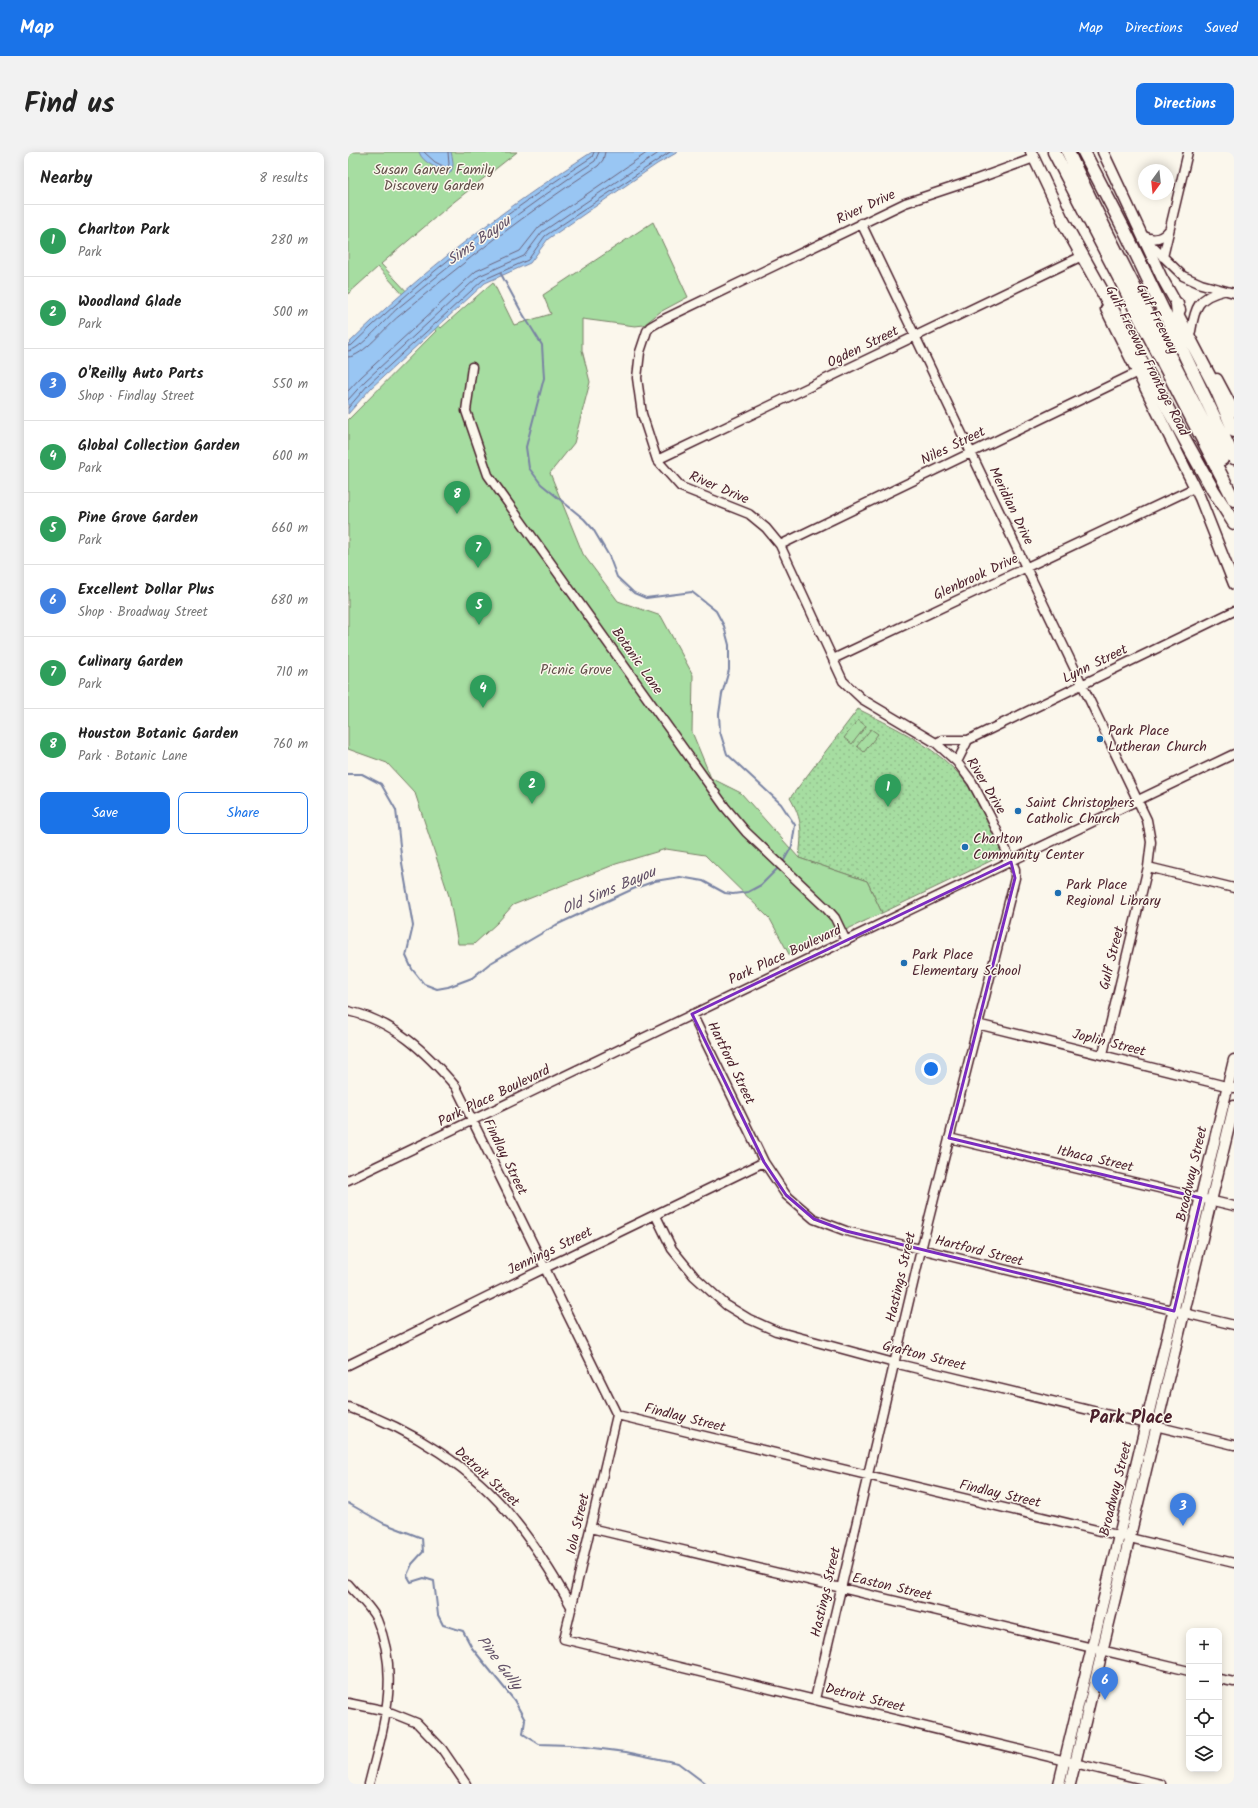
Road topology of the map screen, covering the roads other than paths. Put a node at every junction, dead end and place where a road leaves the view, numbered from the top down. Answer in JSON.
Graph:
{"nodes":[{"id":1,"x":1054,"y":152,"type":"edge"},
{"id":2,"x":1068,"y":152,"type":"edge"},
{"id":3,"x":1084,"y":152,"type":"edge"},
{"id":4,"x":1103,"y":152,"type":"edge"},
{"id":5,"x":1188,"y":152,"type":"edge"},
{"id":6,"x":1032,"y":155,"type":"edge"},
{"id":7,"x":1063,"y":221,"type":"junction"},
{"id":8,"x":861,"y":223,"type":"junction"},
{"id":9,"x":1169,"y":230,"type":"junction"},
{"id":10,"x":1142,"y":235,"type":"junction"},
{"id":11,"x":1080,"y":257,"type":"junction"},
{"id":12,"x":1163,"y":257,"type":"junction"},
{"id":13,"x":1224,"y":290,"type":"junction"},
{"id":14,"x":1234,"y":293,"type":"edge"},
{"id":15,"x":1177,"y":304,"type":"junction"},
{"id":16,"x":1191,"y":331,"type":"junction"},
{"id":17,"x":915,"y":337,"type":"junction"},
{"id":18,"x":472,"y":367,"type":"dead end"},
{"id":19,"x":1138,"y":372,"type":"junction"},
{"id":20,"x":1234,"y":410,"type":"edge"},
{"id":21,"x":1234,"y":431,"type":"edge"},
{"id":22,"x":971,"y":452,"type":"junction"},
{"id":23,"x":1234,"y":458,"type":"edge"},
{"id":24,"x":657,"y":460,"type":"junction"},
{"id":25,"x":1234,"y":483,"type":"edge"},
{"id":26,"x":1194,"y":488,"type":"junction"},
{"id":27,"x":1234,"y":500,"type":"edge"},
{"id":28,"x":1234,"y":523,"type":"edge"},
{"id":29,"x":780,"y":545,"type":"junction"},
{"id":30,"x":1026,"y":568,"type":"junction"},
{"id":31,"x":1234,"y":584,"type":"edge"},
{"id":32,"x":1234,"y":611,"type":"edge"},
{"id":33,"x":833,"y":659,"type":"junction"},
{"id":34,"x":1082,"y":684,"type":"junction"},
{"id":35,"x":968,"y":740,"type":"junction"},
{"id":36,"x":936,"y":743,"type":"junction"},
{"id":37,"x":1234,"y":754,"type":"edge"},
{"id":38,"x":957,"y":762,"type":"junction"},
{"id":39,"x":1138,"y":799,"type":"junction"},
{"id":40,"x":1011,"y":862,"type":"junction"},
{"id":41,"x":1148,"y":866,"type":"junction"},
{"id":42,"x":1234,"y":888,"type":"edge"},
{"id":43,"x":846,"y":941,"type":"junction"},
{"id":44,"x":348,"y":1011,"type":"edge"},
{"id":45,"x":692,"y":1014,"type":"junction"},
{"id":46,"x":977,"y":1024,"type":"junction"},
{"id":47,"x":1103,"y":1054,"type":"junction"},
{"id":48,"x":1234,"y":1060,"type":"edge"},
{"id":49,"x":1231,"y":1087,"type":"edge"},
{"id":50,"x":1234,"y":1106,"type":"edge"},
{"id":51,"x":473,"y":1120,"type":"junction"},
{"id":52,"x":949,"y":1138,"type":"junction"},
{"id":53,"x":764,"y":1162,"type":"junction"},
{"id":54,"x":348,"y":1180,"type":"edge"},
{"id":55,"x":1201,"y":1198,"type":"junction"},
{"id":56,"x":1212,"y":1200,"type":"junction"},
{"id":57,"x":1234,"y":1206,"type":"edge"},
{"id":58,"x":656,"y":1216,"type":"junction"},
{"id":59,"x":921,"y":1250,"type":"junction"},
{"id":60,"x":545,"y":1268,"type":"junction"},
{"id":61,"x":1174,"y":1311,"type":"junction"},
{"id":62,"x":1184,"y":1314,"type":"junction"},
{"id":63,"x":1234,"y":1325,"type":"edge"},
{"id":64,"x":894,"y":1362,"type":"junction"},
{"id":65,"x":348,"y":1365,"type":"edge"},
{"id":66,"x":348,"y":1407,"type":"edge"},
{"id":67,"x":617,"y":1415,"type":"junction"},
{"id":68,"x":1151,"y":1425,"type":"junction"},
{"id":69,"x":1234,"y":1445,"type":"edge"},
{"id":70,"x":866,"y":1475,"type":"junction"},
{"id":71,"x":590,"y":1528,"type":"junction"},
{"id":72,"x":1124,"y":1537,"type":"junction"},
{"id":73,"x":1234,"y":1564,"type":"edge"},
{"id":74,"x":348,"y":1584,"type":"edge"},
{"id":75,"x":840,"y":1588,"type":"junction"},
{"id":76,"x":572,"y":1608,"type":"junction"},
{"id":77,"x":564,"y":1639,"type":"joint"},
{"id":78,"x":1091,"y":1648,"type":"junction"},
{"id":79,"x":1102,"y":1650,"type":"junction"},
{"id":80,"x":1186,"y":1670,"type":"edge"},
{"id":81,"x":1222,"y":1679,"type":"edge"},
{"id":82,"x":1234,"y":1682,"type":"edge"},
{"id":83,"x":814,"y":1700,"type":"junction"},
{"id":84,"x":348,"y":1703,"type":"edge"},
{"id":85,"x":387,"y":1711,"type":"junction"},
{"id":86,"x":1064,"y":1760,"type":"junction"},
{"id":87,"x":1075,"y":1763,"type":"junction"},
{"id":88,"x":369,"y":1784,"type":"edge"},
{"id":89,"x":466,"y":1784,"type":"edge"},
{"id":90,"x":1059,"y":1784,"type":"edge"},
{"id":91,"x":1070,"y":1784,"type":"edge"},
{"id":92,"x":1161,"y":1784,"type":"edge"}],
"edges":[{"from":1,"to":27,"type":"highway","name":"Gulf Freeway"},
{"from":2,"to":25,"type":"highway","name":"Gulf Freeway"},
{"from":3,"to":23,"type":"highway","name":"Gulf Freeway"},
{"from":4,"to":10,"type":"main road"},
{"from":5,"to":9,"type":"street"},
{"from":6,"to":7,"type":"main road","name":"Gulf Freeway Frontage Road"},
{"from":6,"to":8,"type":"street","name":"River Drive"},
{"from":7,"to":11,"type":"main road","name":"Gulf Freeway Frontage Road"},
{"from":7,"to":28,"type":"highway"},
{"from":8,"to":17,"type":"street","name":"Meridian Drive"},
{"from":8,"to":24,"type":"street","name":"River Drive"},
{"from":9,"to":10,"type":"street"},
{"from":9,"to":12,"type":"street"},
{"from":10,"to":12,"type":"street"},
{"from":10,"to":15,"type":"main road"},
{"from":11,"to":17,"type":"street","name":"Ogden Street"},
{"from":11,"to":19,"type":"main road","name":"Gulf Freeway Frontage Road"},
{"from":12,"to":13,"type":"street"},
{"from":13,"to":14,"type":"street"},
{"from":13,"to":16,"type":"street"},
{"from":15,"to":16,"type":"main road"},
{"from":15,"to":21,"type":"highway"},
{"from":16,"to":20,"type":"main road"},
{"from":17,"to":22,"type":"street","name":"Meridian Drive"},
{"from":17,"to":24,"type":"street","name":"Ogden Street"},
{"from":18,"to":43,"type":"street","name":"Botanic Lane"},
{"from":19,"to":22,"type":"street","name":"Niles Street"},
{"from":19,"to":26,"type":"main road","name":"Gulf Freeway Frontage Road"},
{"from":22,"to":29,"type":"street","name":"Niles Street"},
{"from":22,"to":30,"type":"street","name":"Meridian Drive"},
{"from":24,"to":29,"type":"street","name":"River Drive"},
{"from":26,"to":30,"type":"street","name":"Glenbrook Drive"},
{"from":26,"to":31,"type":"main road","name":"Gulf Freeway Frontage Road"},
{"from":29,"to":33,"type":"street","name":"River Drive"},
{"from":30,"to":33,"type":"street","name":"Glenbrook Drive"},
{"from":30,"to":34,"type":"street","name":"Meridian Drive"},
{"from":32,"to":34,"type":"street","name":"Lynn Street"},
{"from":33,"to":36,"type":"street","name":"River Drive"},
{"from":34,"to":35,"type":"street","name":"Lynn Street"},
{"from":34,"to":39,"type":"street","name":"Meridian Drive"},
{"from":35,"to":36,"type":"street","name":"Lynn Street"},
{"from":35,"to":38,"type":"street"},
{"from":36,"to":38,"type":"street","name":"River Drive"},
{"from":37,"to":39,"type":"street","name":"Park Place Boulevard"},
{"from":38,"to":40,"type":"street","name":"River Drive"},
{"from":39,"to":40,"type":"street","name":"Park Place Boulevard"},
{"from":39,"to":41,"type":"street","name":"Gulf Street"},
{"from":40,"to":43,"type":"street","name":"Park Place Boulevard"},
{"from":40,"to":46,"type":"street","name":"Hastings Street"},
{"from":41,"to":42,"type":"street"},
{"from":41,"to":47,"type":"street","name":"Gulf Street"},
{"from":43,"to":45,"type":"street","name":"Park Place Boulevard"},
{"from":44,"to":51,"type":"street","name":"Findlay Street"},
{"from":45,"to":51,"type":"street","name":"Park Place Boulevard"},
{"from":45,"to":53,"type":"street","name":"Hartford Street"},
{"from":46,"to":47,"type":"street","name":"Joplin Street"},
{"from":46,"to":52,"type":"street","name":"Hastings Street"},
{"from":47,"to":49,"type":"street","name":"Joplin Street"},
{"from":48,"to":49,"type":"main road","name":"Broadway Street"},
{"from":49,"to":55,"type":"main road","name":"Broadway Street"},
{"from":50,"to":56,"type":"main road","name":"Broadway Street"},
{"from":51,"to":54,"type":"street","name":"Park Place Boulevard"},
{"from":51,"to":60,"type":"street","name":"Findlay Street"},
{"from":52,"to":55,"type":"street","name":"Ithaca Street"},
{"from":52,"to":59,"type":"street","name":"Hastings Street"},
{"from":53,"to":58,"type":"street","name":"Jennings Street"},
{"from":53,"to":59,"type":"street","name":"Hartford Street"},
{"from":55,"to":56,"type":"street","name":"Ithaca Street"},
{"from":55,"to":61,"type":"main road","name":"Broadway Street"},
{"from":56,"to":57,"type":"street","name":"Ithaca Street"},
{"from":56,"to":62,"type":"main road","name":"Broadway Street"},
{"from":58,"to":60,"type":"street","name":"Jennings Street"},
{"from":58,"to":64,"type":"street","name":"Grafton Street"},
{"from":59,"to":61,"type":"street","name":"Hartford Street"},
{"from":59,"to":64,"type":"street","name":"Hastings Street"},
{"from":60,"to":65,"type":"street","name":"Jennings Street"},
{"from":60,"to":67,"type":"street","name":"Findlay Street"},
{"from":61,"to":62,"type":"street","name":"Hartford Street"},
{"from":61,"to":68,"type":"main road","name":"Broadway Street"},
{"from":62,"to":63,"type":"street","name":"Hartford Street"},
{"from":62,"to":68,"type":"main road","name":"Broadway Street"},
{"from":64,"to":68,"type":"street","name":"Grafton Street"},
{"from":64,"to":70,"type":"street","name":"Hastings Street"},
{"from":66,"to":76,"type":"street","name":"Detroit Street"},
{"from":67,"to":70,"type":"street","name":"Findlay Street"},
{"from":67,"to":71,"type":"street","name":"Iola Street"},
{"from":68,"to":69,"type":"street","name":"Grafton Street"},
{"from":68,"to":72,"type":"main road","name":"Broadway Street"},
{"from":70,"to":72,"type":"street","name":"Findlay Street"},
{"from":70,"to":75,"type":"street","name":"Hastings Street"},
{"from":71,"to":75,"type":"street","name":"Easton Street"},
{"from":71,"to":76,"type":"street","name":"Iola Street"},
{"from":72,"to":73,"type":"street","name":"Findlay Street"},
{"from":72,"to":78,"type":"main road","name":"Broadway Street"},
{"from":72,"to":79,"type":"main road","name":"Broadway Street"},
{"from":74,"to":85,"type":"street"},
{"from":75,"to":78,"type":"street","name":"Easton Street"},
{"from":75,"to":83,"type":"street","name":"Hastings Street"},
{"from":76,"to":77,"type":"street","name":"Iola Street"},
{"from":77,"to":83,"type":"street","name":"Detroit Street"},
{"from":78,"to":79,"type":"street","name":"Easton Street"},
{"from":78,"to":86,"type":"main road","name":"Broadway Street"},
{"from":79,"to":80,"type":"street","name":"Easton Street"},
{"from":79,"to":87,"type":"main road","name":"Broadway Street"},
{"from":81,"to":82,"type":"street"},
{"from":83,"to":86,"type":"street","name":"Detroit Street"},
{"from":84,"to":85,"type":"street"},
{"from":85,"to":88,"type":"street"},
{"from":85,"to":89,"type":"street"},
{"from":86,"to":87,"type":"street","name":"Detroit Street"},
{"from":86,"to":90,"type":"main road","name":"Broadway Street"},
{"from":87,"to":91,"type":"main road","name":"Broadway Street"},
{"from":87,"to":92,"type":"street","name":"Detroit Street"}]}
